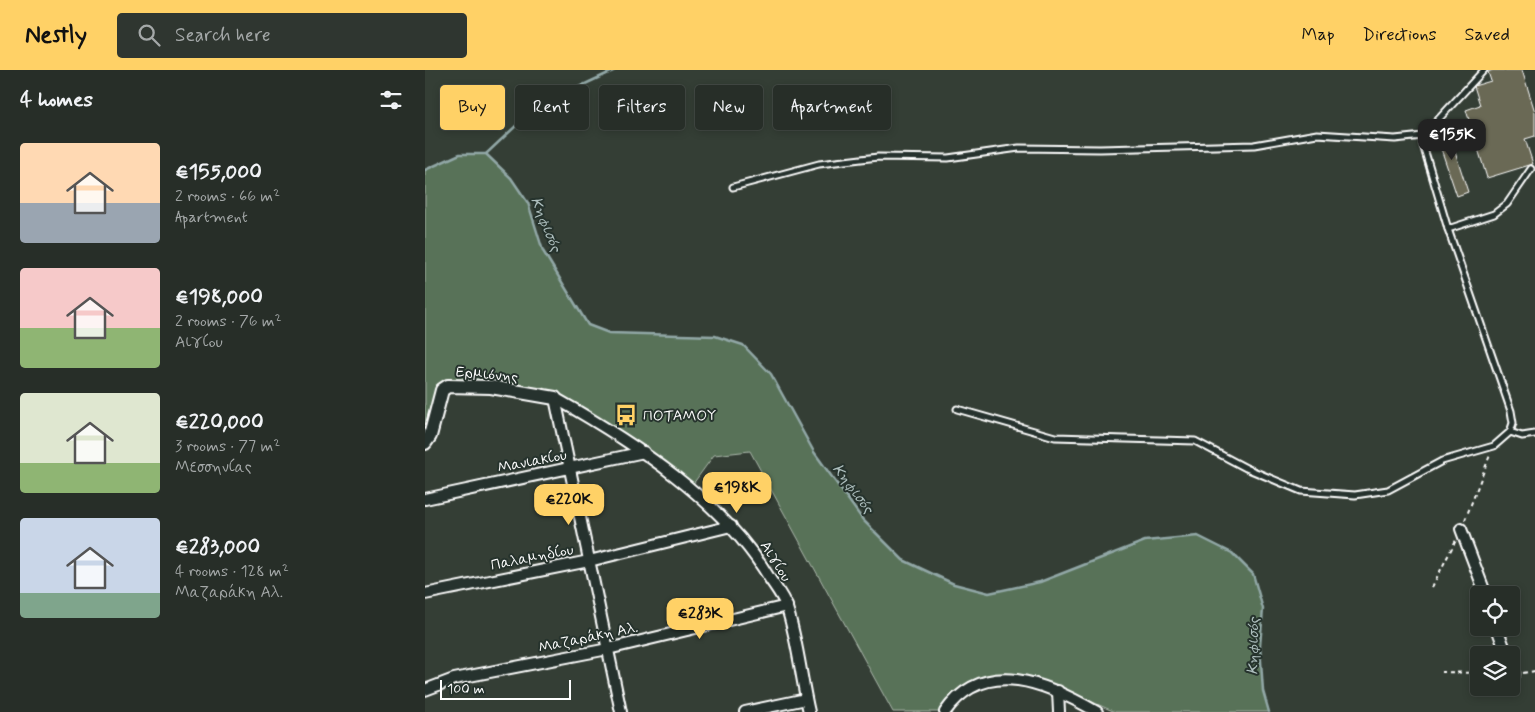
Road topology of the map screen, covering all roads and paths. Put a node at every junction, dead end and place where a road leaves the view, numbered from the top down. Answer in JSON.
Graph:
{"nodes":[{"id":1,"x":1484,"y":70,"type":"edge"},
{"id":2,"x":1423,"y":136,"type":"junction"},
{"id":3,"x":1531,"y":169,"type":"dead end"},
{"id":4,"x":733,"y":187,"type":"dead end"},
{"id":5,"x":1448,"y":229,"type":"junction"},
{"id":6,"x":555,"y":398,"type":"junction"},
{"id":7,"x":957,"y":409,"type":"dead end"},
{"id":8,"x":1511,"y":432,"type":"junction"},
{"id":9,"x":1535,"y":434,"type":"edge"},
{"id":10,"x":425,"y":443,"type":"edge"},
{"id":11,"x":1494,"y":446,"type":"junction"},
{"id":12,"x":644,"y":452,"type":"junction"},
{"id":13,"x":570,"y":469,"type":"junction"},
{"id":14,"x":425,"y":499,"type":"edge"},
{"id":15,"x":731,"y":526,"type":"junction"},
{"id":16,"x":1461,"y":529,"type":"junction"},
{"id":17,"x":589,"y":561,"type":"junction"},
{"id":18,"x":1483,"y":586,"type":"edge"},
{"id":19,"x":1432,"y":587,"type":"dead end"},
{"id":20,"x":425,"y":594,"type":"edge"},
{"id":21,"x":787,"y":606,"type":"junction"},
{"id":22,"x":608,"y":649,"type":"junction"},
{"id":23,"x":1441,"y":672,"type":"dead end"},
{"id":24,"x":1470,"y":673,"type":"edge"},
{"id":25,"x":425,"y":690,"type":"edge"},
{"id":26,"x":1058,"y":692,"type":"junction"},
{"id":27,"x":806,"y":699,"type":"junction"},
{"id":28,"x":621,"y":712,"type":"edge"},
{"id":29,"x":745,"y":712,"type":"edge"},
{"id":30,"x":809,"y":712,"type":"edge"},
{"id":31,"x":945,"y":712,"type":"edge"},
{"id":32,"x":1059,"y":712,"type":"edge"},
{"id":33,"x":1097,"y":712,"type":"edge"}],
"edges":[{"from":1,"to":2,"type":"lane"},
{"from":2,"to":4,"type":"lane"},
{"from":2,"to":5,"type":"lane"},
{"from":3,"to":5,"type":"lane"},
{"from":5,"to":8,"type":"lane"},
{"from":6,"to":10,"type":"street","name":"Ερμιόνης"},
{"from":6,"to":12,"type":"street","name":"Αιγίου"},
{"from":6,"to":13,"type":"street"},
{"from":7,"to":11,"type":"lane"},
{"from":8,"to":9,"type":"lane"},
{"from":8,"to":11,"type":"lane"},
{"from":11,"to":16,"type":"path"},
{"from":12,"to":13,"type":"street","name":"Μανιακίου"},
{"from":12,"to":15,"type":"street","name":"Αιγίου"},
{"from":13,"to":14,"type":"street","name":"Μανιακίου"},
{"from":13,"to":17,"type":"street"},
{"from":15,"to":17,"type":"street","name":"Παλαμηδίου"},
{"from":15,"to":21,"type":"street","name":"Αιγίου"},
{"from":16,"to":18,"type":"street"},
{"from":16,"to":19,"type":"path"},
{"from":17,"to":20,"type":"street","name":"Παλαμηδίου"},
{"from":17,"to":22,"type":"street"},
{"from":21,"to":22,"type":"street","name":"Μαζαράκη Αλ."},
{"from":21,"to":27,"type":"street","name":"Αιγίου"},
{"from":22,"to":25,"type":"street","name":"Μαζαράκη Αλ."},
{"from":22,"to":28,"type":"street"},
{"from":23,"to":24,"type":"path"},
{"from":26,"to":31,"type":"street"},
{"from":26,"to":32,"type":"street"},
{"from":26,"to":33,"type":"street"},
{"from":27,"to":29,"type":"street"},
{"from":27,"to":30,"type":"street","name":"Αιγίου"}]}
